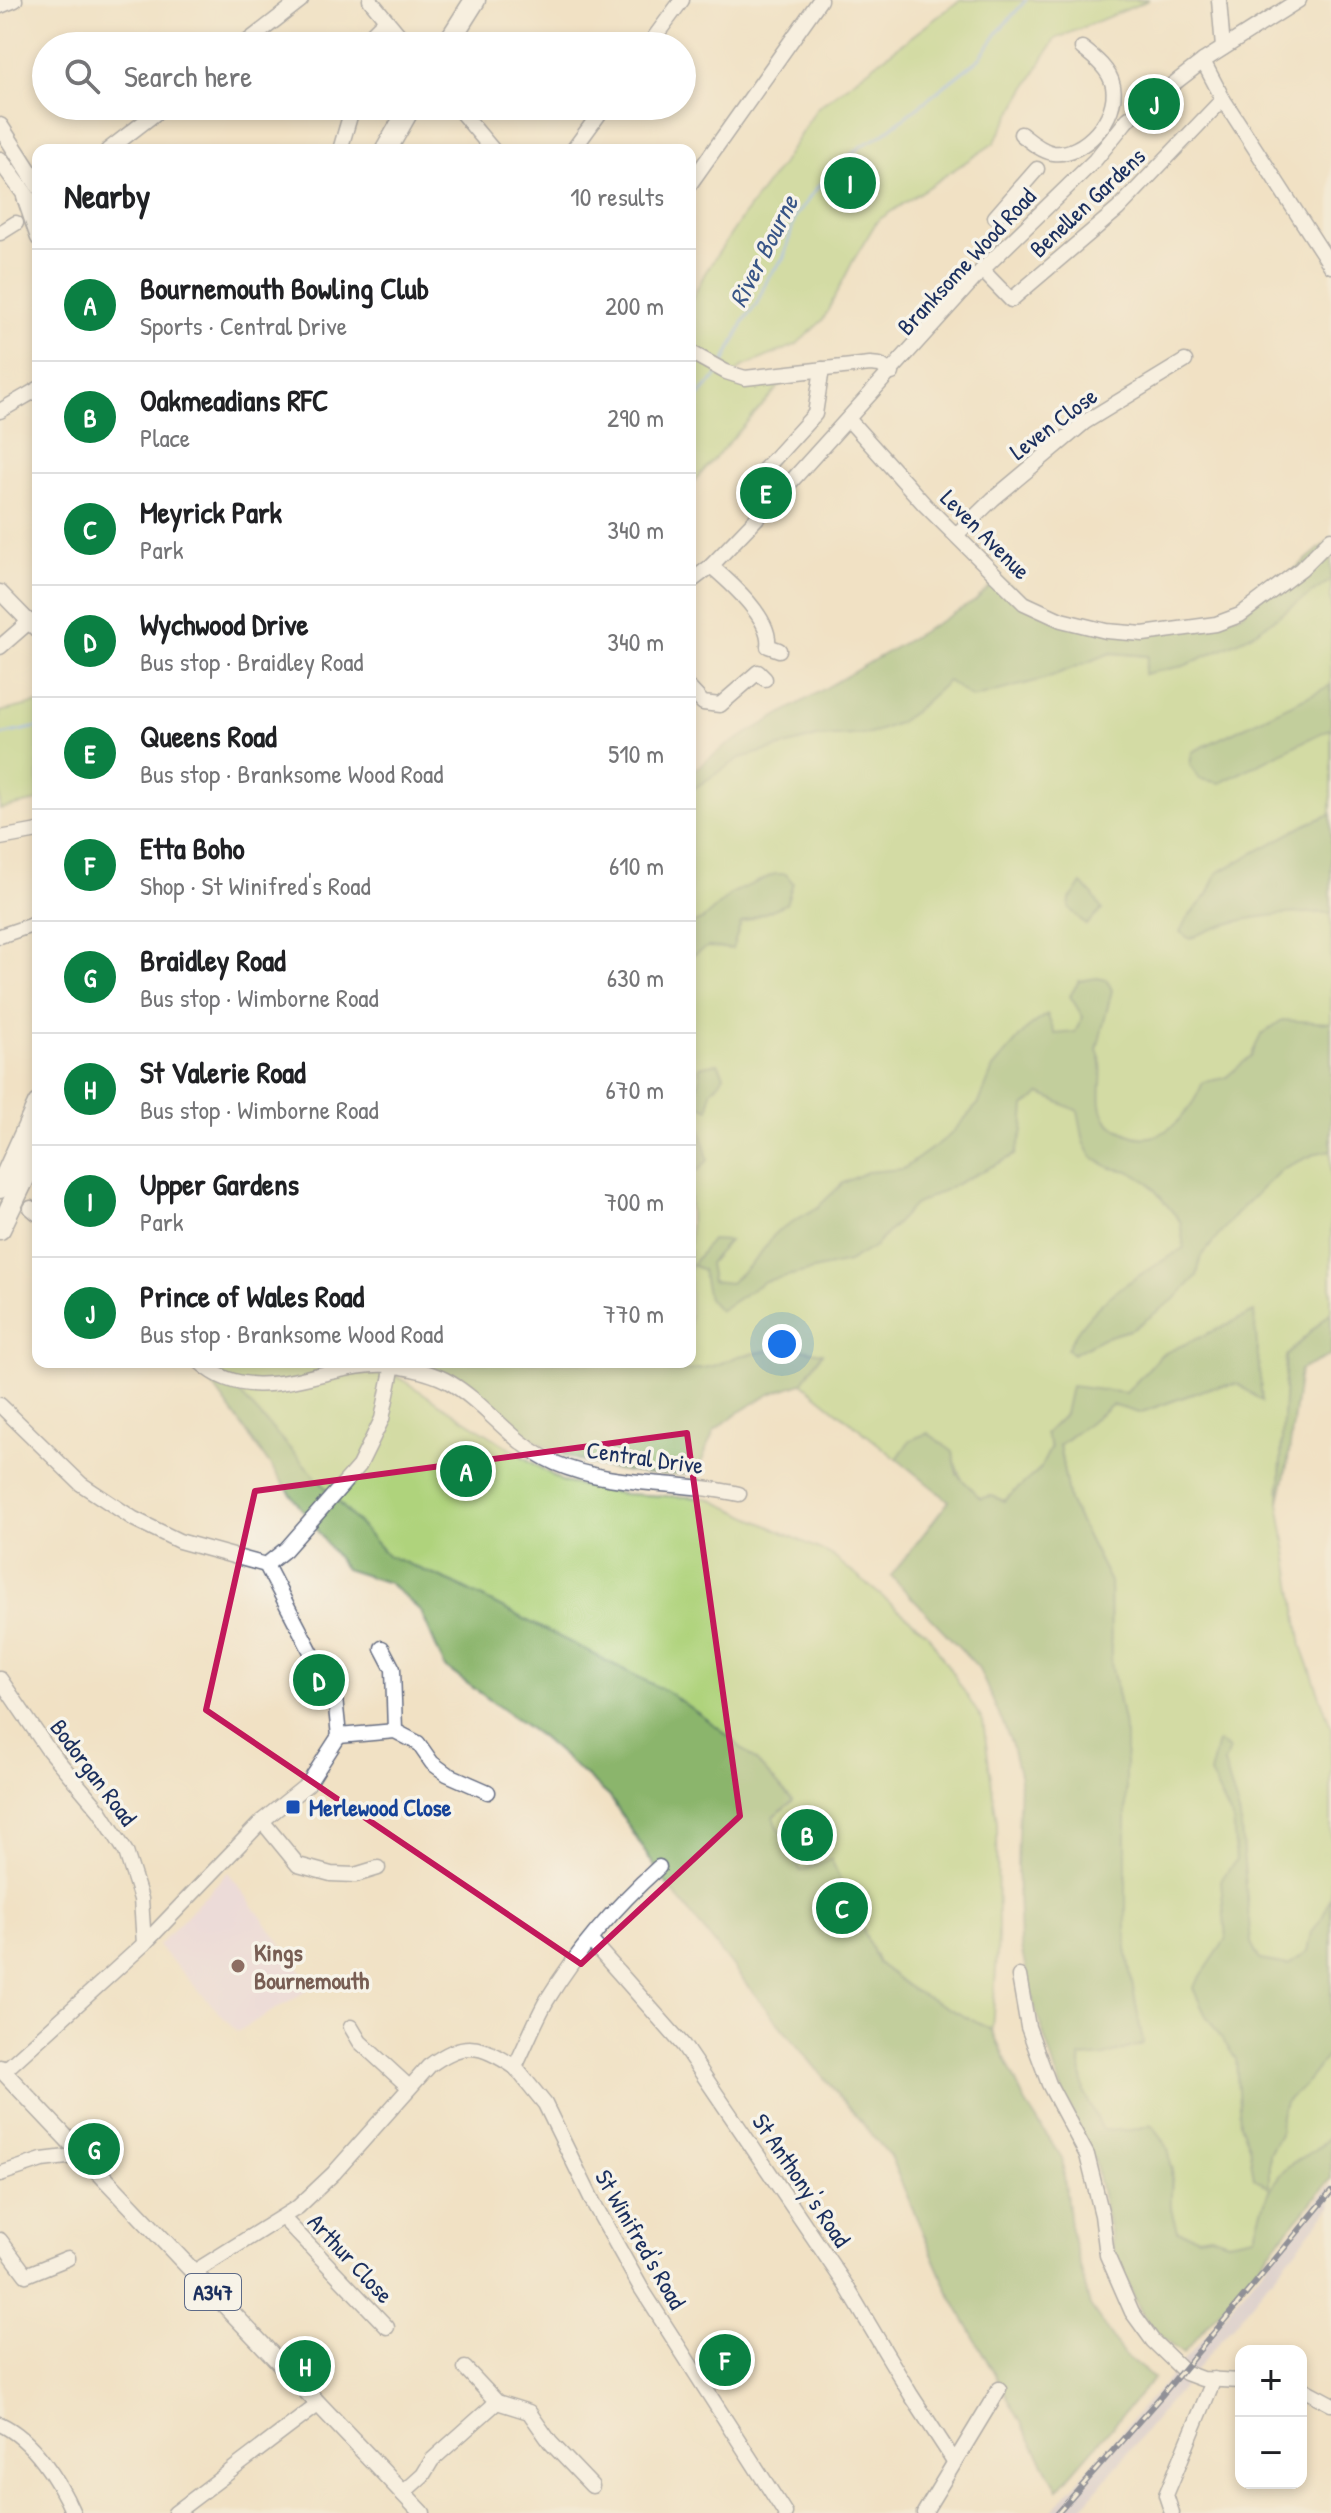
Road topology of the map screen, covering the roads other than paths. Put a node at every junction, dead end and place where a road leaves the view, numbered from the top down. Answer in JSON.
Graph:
{"nodes":[{"id":1,"x":15,"y":0,"type":"edge"},
{"id":2,"x":301,"y":0,"type":"edge"},
{"id":3,"x":370,"y":0,"type":"edge"},
{"id":4,"x":682,"y":0,"type":"edge"},
{"id":5,"x":820,"y":0,"type":"edge"},
{"id":6,"x":1219,"y":0,"type":"edge"},
{"id":7,"x":1299,"y":0,"type":"edge"},
{"id":8,"x":473,"y":3,"type":"edge"},
{"id":9,"x":0,"y":6,"type":"edge"},
{"id":10,"x":386,"y":20,"type":"junction"},
{"id":11,"x":260,"y":32,"type":"edge"},
{"id":12,"x":374,"y":32,"type":"edge"},
{"id":13,"x":396,"y":32,"type":"edge"},
{"id":14,"x":455,"y":32,"type":"edge"},
{"id":15,"x":658,"y":32,"type":"edge"},
{"id":16,"x":1082,"y":48,"type":"dead end"},
{"id":17,"x":1223,"y":48,"type":"junction"},
{"id":18,"x":1203,"y":61,"type":"junction"},
{"id":19,"x":1223,"y":99,"type":"junction"},
{"id":20,"x":147,"y":120,"type":"edge"},
{"id":21,"x":349,"y":120,"type":"edge"},
{"id":22,"x":403,"y":120,"type":"edge"},
{"id":23,"x":468,"y":120,"type":"edge"},
{"id":24,"x":595,"y":120,"type":"edge"},
{"id":25,"x":0,"y":126,"type":"edge"},
{"id":26,"x":1021,"y":134,"type":"dead end"},
{"id":27,"x":116,"y":144,"type":"edge"},
{"id":28,"x":342,"y":144,"type":"edge"},
{"id":29,"x":389,"y":144,"type":"edge"},
{"id":30,"x":488,"y":144,"type":"edge"},
{"id":31,"x":577,"y":144,"type":"edge"},
{"id":32,"x":0,"y":160,"type":"edge"},
{"id":33,"x":1037,"y":169,"type":"dead end"},
{"id":34,"x":696,"y":176,"type":"edge"},
{"id":35,"x":30,"y":188,"type":"edge"},
{"id":36,"x":995,"y":217,"type":"dead end"},
{"id":37,"x":16,"y":223,"type":"dead end"},
{"id":38,"x":0,"y":233,"type":"edge"},
{"id":39,"x":1331,"y":266,"type":"edge"},
{"id":40,"x":982,"y":270,"type":"junction"},
{"id":41,"x":696,"y":355,"type":"edge"},
{"id":42,"x":1186,"y":361,"type":"dead end"},
{"id":43,"x":822,"y":369,"type":"junction"},
{"id":44,"x":892,"y":373,"type":"junction"},
{"id":45,"x":32,"y":392,"type":"edge"},
{"id":46,"x":0,"y":411,"type":"edge"},
{"id":47,"x":849,"y":420,"type":"junction"},
{"id":48,"x":753,"y":482,"type":"dead end"},
{"id":49,"x":957,"y":534,"type":"junction"},
{"id":50,"x":1331,"y":539,"type":"edge"},
{"id":51,"x":711,"y":566,"type":"junction"},
{"id":52,"x":696,"y":577,"type":"edge"},
{"id":53,"x":0,"y":592,"type":"edge"},
{"id":54,"x":32,"y":624,"type":"edge"},
{"id":55,"x":32,"y":627,"type":"edge"},
{"id":56,"x":0,"y":647,"type":"edge"},
{"id":57,"x":770,"y":650,"type":"dead end"},
{"id":58,"x":765,"y":679,"type":"dead end"},
{"id":59,"x":696,"y":697,"type":"edge"},
{"id":60,"x":32,"y":832,"type":"edge"},
{"id":61,"x":0,"y":838,"type":"edge"},
{"id":62,"x":32,"y":925,"type":"edge"},
{"id":63,"x":0,"y":936,"type":"edge"},
{"id":64,"x":32,"y":1137,"type":"edge"},
{"id":65,"x":32,"y":1168,"type":"edge"},
{"id":66,"x":20,"y":1203,"type":"edge"},
{"id":67,"x":0,"y":1229,"type":"edge"},
{"id":68,"x":206,"y":1368,"type":"edge"},
{"id":69,"x":345,"y":1368,"type":"edge"},
{"id":70,"x":392,"y":1368,"type":"edge"},
{"id":71,"x":410,"y":1368,"type":"edge"},
{"id":72,"x":0,"y":1405,"type":"edge"},
{"id":73,"x":739,"y":1494,"type":"dead end"},
{"id":74,"x":266,"y":1565,"type":"junction"},
{"id":75,"x":382,"y":1648,"type":"dead end"},
{"id":76,"x":0,"y":1679,"type":"edge"},
{"id":77,"x":395,"y":1731,"type":"junction"},
{"id":78,"x":339,"y":1736,"type":"junction"},
{"id":79,"x":488,"y":1792,"type":"dead end"},
{"id":80,"x":262,"y":1821,"type":"junction"},
{"id":81,"x":659,"y":1867,"type":"dead end"},
{"id":82,"x":378,"y":1868,"type":"dead end"},
{"id":83,"x":591,"y":1941,"type":"junction"},
{"id":84,"x":144,"y":1944,"type":"junction"},
{"id":85,"x":1019,"y":1976,"type":"dead end"},
{"id":86,"x":351,"y":2027,"type":"dead end"},
{"id":87,"x":515,"y":2067,"type":"junction"},
{"id":88,"x":2,"y":2070,"type":"edge"},
{"id":89,"x":409,"y":2087,"type":"junction"},
{"id":90,"x":83,"y":2155,"type":"junction"},
{"id":91,"x":0,"y":2174,"type":"edge"},
{"id":92,"x":283,"y":2218,"type":"junction"},
{"id":93,"x":0,"y":2240,"type":"edge"},
{"id":94,"x":68,"y":2258,"type":"dead end"},
{"id":95,"x":194,"y":2272,"type":"junction"},
{"id":96,"x":387,"y":2327,"type":"dead end"},
{"id":97,"x":465,"y":2368,"type":"dead end"},
{"id":98,"x":1214,"y":2379,"type":"junction"},
{"id":99,"x":1235,"y":2381,"type":"edge"},
{"id":100,"x":999,"y":2389,"type":"dead end"},
{"id":101,"x":1307,"y":2391,"type":"edge"},
{"id":102,"x":497,"y":2402,"type":"junction"},
{"id":103,"x":319,"y":2404,"type":"junction"},
{"id":104,"x":1331,"y":2404,"type":"edge"},
{"id":105,"x":0,"y":2424,"type":"edge"},
{"id":106,"x":954,"y":2461,"type":"junction"},
{"id":107,"x":592,"y":2486,"type":"dead end"},
{"id":108,"x":403,"y":2493,"type":"junction"},
{"id":109,"x":73,"y":2513,"type":"edge"},
{"id":110,"x":175,"y":2513,"type":"edge"},
{"id":111,"x":422,"y":2513,"type":"edge"},
{"id":112,"x":785,"y":2513,"type":"edge"},
{"id":113,"x":924,"y":2513,"type":"edge"},
{"id":114,"x":1172,"y":2513,"type":"edge"}],
"edges":[{"from":1,"to":9,"type":"street"},
{"from":2,"to":11,"type":"street"},
{"from":3,"to":10,"type":"street"},
{"from":4,"to":15,"type":"street"},
{"from":5,"to":34,"type":"street"},
{"from":6,"to":17,"type":"street"},
{"from":7,"to":17,"type":"street","name":"Branksome Wood Road"},
{"from":8,"to":14,"type":"highway"},
{"from":10,"to":12,"type":"street"},
{"from":10,"to":13,"type":"street"},
{"from":16,"to":26,"type":"street"},
{"from":17,"to":18,"type":"street","name":"Branksome Wood Road"},
{"from":18,"to":19,"type":"street"},
{"from":18,"to":40,"type":"street","name":"Branksome Wood Road"},
{"from":19,"to":39,"type":"street"},
{"from":19,"to":40,"type":"street","name":"Benellen Gardens"},
{"from":20,"to":27,"type":"street"},
{"from":21,"to":28,"type":"street"},
{"from":22,"to":29,"type":"highway"},
{"from":23,"to":30,"type":"street"},
{"from":24,"to":31,"type":"street"},
{"from":25,"to":35,"type":"main road"},
{"from":32,"to":35,"type":"main road"},
{"from":33,"to":36,"type":"street"},
{"from":37,"to":38,"type":"street"},
{"from":40,"to":44,"type":"street","name":"Branksome Wood Road"},
{"from":41,"to":43,"type":"street"},
{"from":42,"to":49,"type":"street","name":"Leven Close"},
{"from":43,"to":44,"type":"street"},
{"from":43,"to":48,"type":"street"},
{"from":44,"to":47,"type":"street","name":"Branksome Wood Road"},
{"from":45,"to":46,"type":"street"},
{"from":47,"to":49,"type":"street","name":"Leven Avenue"},
{"from":47,"to":51,"type":"street","name":"Branksome Wood Road"},
{"from":49,"to":50,"type":"street","name":"Leven Avenue"},
{"from":51,"to":52,"type":"street","name":"Branksome Wood Road"},
{"from":51,"to":57,"type":"street"},
{"from":53,"to":54,"type":"street"},
{"from":55,"to":56,"type":"street"},
{"from":58,"to":59,"type":"street"},
{"from":60,"to":61,"type":"street"},
{"from":62,"to":63,"type":"street"},
{"from":64,"to":66,"type":"highway"},
{"from":65,"to":66,"type":"highway"},
{"from":66,"to":67,"type":"highway"},
{"from":68,"to":69,"type":"street","name":"Central Drive"},
{"from":70,"to":74,"type":"street"},
{"from":71,"to":73,"type":"street","name":"Central Drive"},
{"from":72,"to":74,"type":"street"},
{"from":74,"to":78,"type":"street"},
{"from":75,"to":77,"type":"street"},
{"from":76,"to":84,"type":"street","name":"Bodorgan Road"},
{"from":77,"to":78,"type":"street"},
{"from":77,"to":79,"type":"street"},
{"from":78,"to":80,"type":"street"},
{"from":80,"to":82,"type":"street"},
{"from":80,"to":84,"type":"street"},
{"from":81,"to":83,"type":"street"},
{"from":83,"to":87,"type":"street"},
{"from":83,"to":106,"type":"street","name":"St Anthony's Road"},
{"from":84,"to":88,"type":"street"},
{"from":85,"to":98,"type":"street"},
{"from":86,"to":89,"type":"street"},
{"from":87,"to":89,"type":"street"},
{"from":87,"to":112,"type":"street","name":"St Winifred's Road"},
{"from":88,"to":90,"type":"main road","number":"A347"},
{"from":89,"to":92,"type":"street"},
{"from":90,"to":91,"type":"street"},
{"from":90,"to":95,"type":"main road","number":"A347"},
{"from":92,"to":95,"type":"street"},
{"from":92,"to":96,"type":"street","name":"Arthur Close"},
{"from":93,"to":94,"type":"street"},
{"from":95,"to":103,"type":"main road","number":"A347"},
{"from":97,"to":102,"type":"street"},
{"from":98,"to":99,"type":"street"},
{"from":98,"to":114,"type":"street"},
{"from":100,"to":106,"type":"street"},
{"from":101,"to":104,"type":"street"},
{"from":102,"to":107,"type":"street"},
{"from":102,"to":108,"type":"street"},
{"from":103,"to":108,"type":"main road","number":"A347"},
{"from":103,"to":110,"type":"street"},
{"from":105,"to":109,"type":"street"},
{"from":106,"to":113,"type":"street"},
{"from":108,"to":111,"type":"main road","number":"A347"}]}
